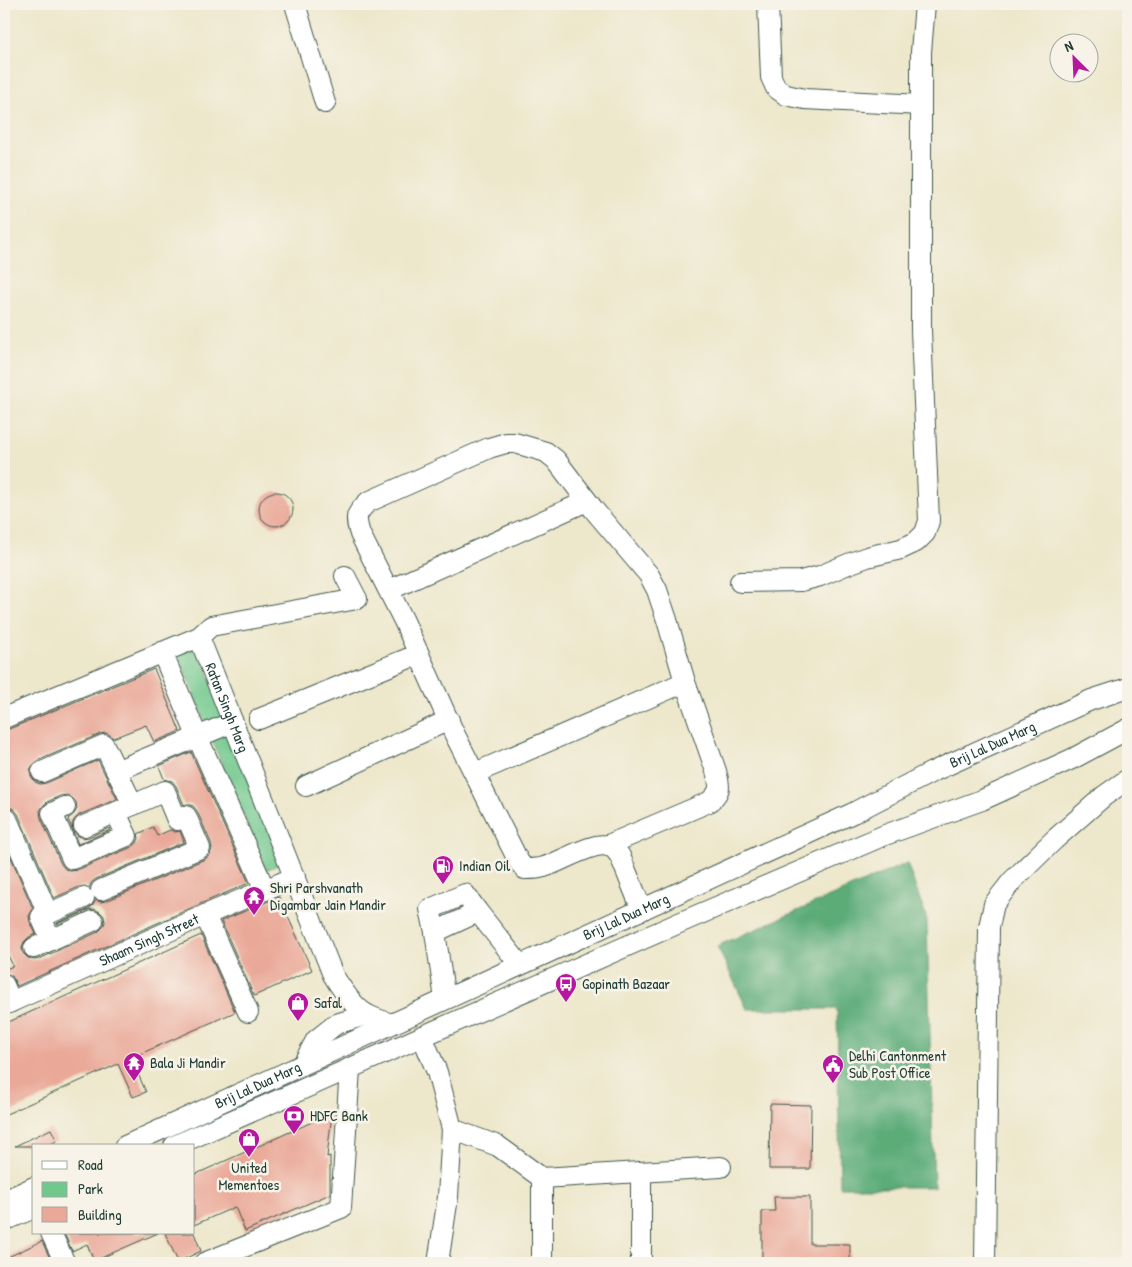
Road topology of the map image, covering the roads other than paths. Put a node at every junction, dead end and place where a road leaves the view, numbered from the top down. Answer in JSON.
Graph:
{"nodes":[{"id":1,"x":295,"y":4,"type":"edge"},
{"id":2,"x":768,"y":4,"type":"edge"},
{"id":3,"x":925,"y":4,"type":"edge"},
{"id":4,"x":325,"y":103,"type":"dead end"},
{"id":5,"x":921,"y":105,"type":"junction"},
{"id":6,"x":587,"y":501,"type":"junction"},
{"id":7,"x":344,"y":576,"type":"dead end"},
{"id":8,"x":740,"y":582,"type":"dead end"},
{"id":9,"x":388,"y":590,"type":"junction"},
{"id":10,"x":199,"y":636,"type":"junction"},
{"id":11,"x":162,"y":652,"type":"junction"},
{"id":12,"x":419,"y":654,"type":"junction"},
{"id":13,"x":685,"y":682,"type":"junction"},
{"id":14,"x":1128,"y":688,"type":"edge"},
{"id":15,"x":4,"y":718,"type":"edge"},
{"id":16,"x":259,"y":719,"type":"dead end"},
{"id":17,"x":449,"y":720,"type":"junction"},
{"id":18,"x":233,"y":722,"type":"junction"},
{"id":19,"x":1128,"y":728,"type":"edge"},
{"id":20,"x":197,"y":736,"type":"junction"},
{"id":21,"x":116,"y":771,"type":"junction"},
{"id":22,"x":42,"y":772,"type":"dead end"},
{"id":23,"x":475,"y":773,"type":"junction"},
{"id":24,"x":1128,"y":778,"type":"edge"},
{"id":25,"x":306,"y":786,"type":"dead end"},
{"id":26,"x":65,"y":806,"type":"dead end"},
{"id":27,"x":125,"y":809,"type":"junction"},
{"id":28,"x":7,"y":819,"type":"dead end"},
{"id":29,"x":84,"y":826,"type":"dead end"},
{"id":30,"x":608,"y":845,"type":"junction"},
{"id":31,"x":295,"y":878,"type":"junction"},
{"id":32,"x":265,"y":890,"type":"junction"},
{"id":33,"x":642,"y":910,"type":"junction"},
{"id":34,"x":205,"y":915,"type":"junction"},
{"id":35,"x":38,"y":918,"type":"junction"},
{"id":36,"x":93,"y":921,"type":"dead end"},
{"id":37,"x":520,"y":964,"type":"junction"},
{"id":38,"x":6,"y":998,"type":"edge"},
{"id":39,"x":445,"y":999,"type":"junction"},
{"id":40,"x":248,"y":1012,"type":"dead end"},
{"id":41,"x":366,"y":1015,"type":"junction"},
{"id":42,"x":391,"y":1024,"type":"junction"},
{"id":43,"x":422,"y":1036,"type":"junction"},
{"id":44,"x":304,"y":1064,"type":"junction"},
{"id":45,"x":350,"y":1068,"type":"junction"},
{"id":46,"x":452,"y":1129,"type":"junction"},
{"id":47,"x":129,"y":1144,"type":"edge"},
{"id":48,"x":179,"y":1144,"type":"edge"},
{"id":49,"x":721,"y":1167,"type":"dead end"},
{"id":50,"x":641,"y":1173,"type":"junction"},
{"id":51,"x":542,"y":1178,"type":"junction"},
{"id":52,"x":32,"y":1188,"type":"edge"},
{"id":53,"x":4,"y":1201,"type":"edge"},
{"id":54,"x":32,"y":1209,"type":"edge"},
{"id":55,"x":4,"y":1221,"type":"edge"},
{"id":56,"x":51,"y":1234,"type":"edge"},
{"id":57,"x":64,"y":1263,"type":"edge"},
{"id":58,"x":204,"y":1263,"type":"edge"},
{"id":59,"x":438,"y":1263,"type":"edge"},
{"id":60,"x":542,"y":1263,"type":"edge"},
{"id":61,"x":641,"y":1263,"type":"edge"},
{"id":62,"x":985,"y":1263,"type":"edge"}],
"edges":[{"from":1,"to":4,"type":"street"},
{"from":2,"to":5,"type":"street"},
{"from":3,"to":5,"type":"street"},
{"from":5,"to":8,"type":"street"},
{"from":6,"to":9,"type":"street"},
{"from":6,"to":9,"type":"street"},
{"from":6,"to":13,"type":"street"},
{"from":7,"to":10,"type":"street"},
{"from":9,"to":12,"type":"street"},
{"from":10,"to":11,"type":"street"},
{"from":10,"to":18,"type":"street","name":"Ratan Singh Marg"},
{"from":11,"to":15,"type":"street"},
{"from":11,"to":20,"type":"street"},
{"from":12,"to":16,"type":"street"},
{"from":12,"to":17,"type":"street"},
{"from":13,"to":23,"type":"street"},
{"from":13,"to":30,"type":"street"},
{"from":14,"to":33,"type":"street","name":"Brij Lal Dua Marg"},
{"from":17,"to":23,"type":"street"},
{"from":17,"to":25,"type":"street"},
{"from":18,"to":20,"type":"street"},
{"from":18,"to":31,"type":"street","name":"Ratan Singh Marg"},
{"from":19,"to":43,"type":"street","name":"Brij Lal Dua Marg"},
{"from":20,"to":21,"type":"street"},
{"from":20,"to":32,"type":"street"},
{"from":21,"to":22,"type":"street"},
{"from":21,"to":27,"type":"street"},
{"from":23,"to":30,"type":"street"},
{"from":24,"to":62,"type":"street"},
{"from":26,"to":27,"type":"street"},
{"from":27,"to":29,"type":"street"},
{"from":27,"to":35,"type":"street"},
{"from":28,"to":35,"type":"street"},
{"from":30,"to":33,"type":"street"},
{"from":31,"to":32,"type":"street","name":"Shaam Singh Street"},
{"from":31,"to":41,"type":"street","name":"Ratan Singh Marg"},
{"from":32,"to":34,"type":"street","name":"Shaam Singh Street"},
{"from":33,"to":37,"type":"street","name":"Brij Lal Dua Marg"},
{"from":34,"to":38,"type":"street","name":"Shaam Singh Street"},
{"from":34,"to":40,"type":"street"},
{"from":35,"to":36,"type":"street"},
{"from":37,"to":39,"type":"street","name":"Brij Lal Dua Marg"},
{"from":37,"to":39,"type":"street"},
{"from":39,"to":42,"type":"street","name":"Brij Lal Dua Marg"},
{"from":41,"to":42,"type":"street"},
{"from":41,"to":44,"type":"street"},
{"from":42,"to":44,"type":"street","name":"Brij Lal Dua Marg"},
{"from":43,"to":45,"type":"street","name":"Brij Lal Dua Marg"},
{"from":43,"to":46,"type":"street"},
{"from":44,"to":47,"type":"street","name":"Brij Lal Dua Marg"},
{"from":45,"to":48,"type":"street","name":"Brij Lal Dua Marg"},
{"from":45,"to":58,"type":"street"},
{"from":46,"to":51,"type":"street"},
{"from":46,"to":59,"type":"street"},
{"from":49,"to":50,"type":"street"},
{"from":50,"to":51,"type":"street"},
{"from":50,"to":61,"type":"street"},
{"from":51,"to":60,"type":"street"},
{"from":52,"to":53,"type":"street"},
{"from":54,"to":55,"type":"street"},
{"from":56,"to":57,"type":"street"}]}
